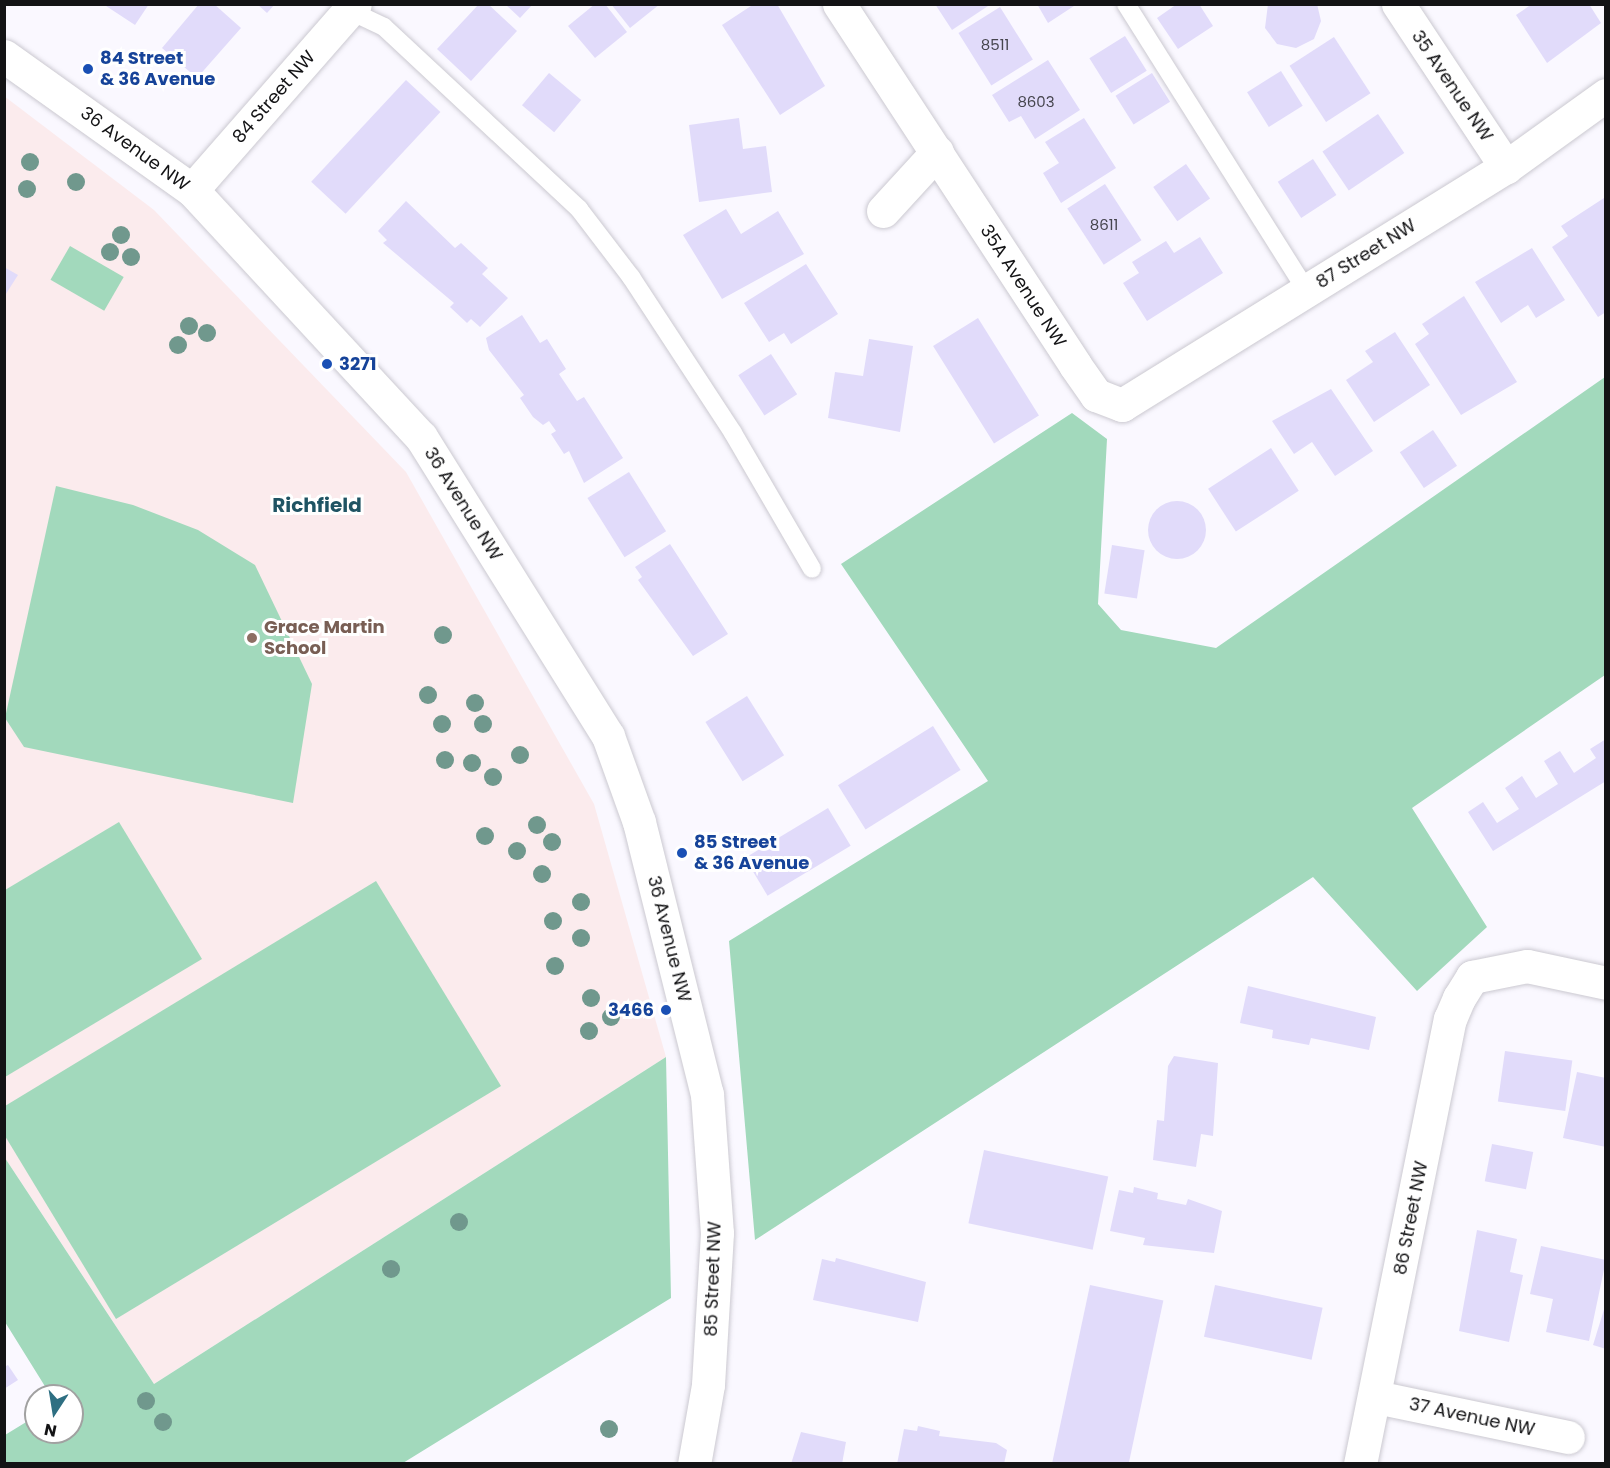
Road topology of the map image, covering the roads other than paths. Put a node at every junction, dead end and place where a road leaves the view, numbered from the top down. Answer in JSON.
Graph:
{"nodes":[{"id":1,"x":840,"y":4,"type":"edge"},
{"id":2,"x":1126,"y":4,"type":"edge"},
{"id":3,"x":1398,"y":4,"type":"edge"},
{"id":4,"x":348,"y":7,"type":"edge"},
{"id":5,"x":4,"y":56,"type":"edge"},
{"id":6,"x":1605,"y":95,"type":"edge"},
{"id":7,"x":937,"y":152,"type":"junction"},
{"id":8,"x":1506,"y":167,"type":"junction"},
{"id":9,"x":192,"y":190,"type":"junction"},
{"id":10,"x":883,"y":212,"type":"dead end"},
{"id":11,"x":1307,"y":291,"type":"junction"},
{"id":12,"x":1122,"y":405,"type":"joint"},
{"id":13,"x":812,"y":569,"type":"dead end"},
{"id":14,"x":1605,"y":983,"type":"edge"},
{"id":15,"x":707,"y":1094,"type":"joint"},
{"id":16,"x":1376,"y":1397,"type":"junction"},
{"id":17,"x":1568,"y":1437,"type":"dead end"},
{"id":18,"x":694,"y":1464,"type":"edge"},
{"id":19,"x":1360,"y":1464,"type":"edge"}],
"edges":[{"from":1,"to":7,"type":"street","name":"35A Avenue NW"},
{"from":2,"to":11,"type":"lane"},
{"from":3,"to":8,"type":"street","name":"35 Avenue NW"},
{"from":4,"to":9,"type":"street","name":"84 Street NW"},
{"from":4,"to":13,"type":"lane"},
{"from":5,"to":9,"type":"street","name":"36 Avenue NW"},
{"from":6,"to":8,"type":"street","name":"87 Street NW"},
{"from":7,"to":10,"type":"street"},
{"from":7,"to":12,"type":"street","name":"35A Avenue NW"},
{"from":8,"to":11,"type":"street","name":"87 Street NW"},
{"from":9,"to":15,"type":"street","name":"36 Avenue NW"},
{"from":11,"to":12,"type":"street","name":"87 Street NW"},
{"from":14,"to":16,"type":"street","name":"86 Street NW"},
{"from":15,"to":18,"type":"street","name":"85 Street NW"},
{"from":16,"to":17,"type":"street","name":"37 Avenue NW"},
{"from":16,"to":19,"type":"street","name":"86 Street NW"}]}
